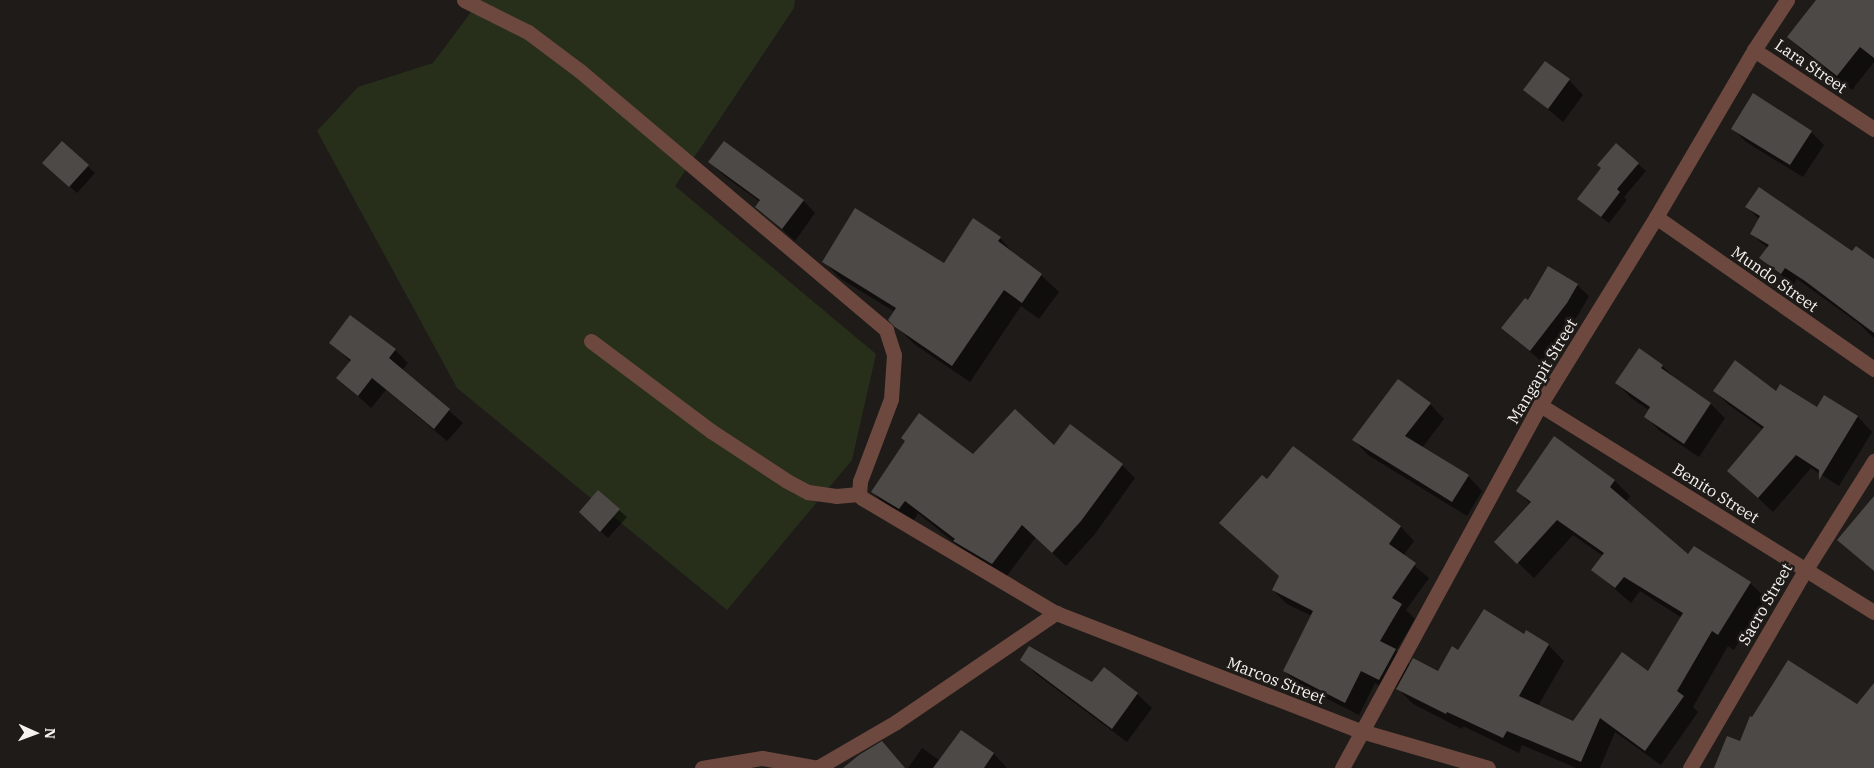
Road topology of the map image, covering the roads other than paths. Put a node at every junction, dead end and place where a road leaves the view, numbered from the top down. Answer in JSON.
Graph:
{"nodes":[{"id":1,"x":464,"y":0,"type":"edge"},
{"id":2,"x":1787,"y":0,"type":"edge"},
{"id":3,"x":1754,"y":50,"type":"junction"},
{"id":4,"x":1874,"y":129,"type":"edge"},
{"id":5,"x":1656,"y":217,"type":"junction"},
{"id":6,"x":591,"y":341,"type":"dead end"},
{"id":7,"x":1874,"y":369,"type":"edge"},
{"id":8,"x":1540,"y":406,"type":"junction"},
{"id":9,"x":1874,"y":461,"type":"edge"},
{"id":10,"x":859,"y":494,"type":"junction"},
{"id":11,"x":1806,"y":569,"type":"junction"},
{"id":12,"x":1056,"y":612,"type":"junction"},
{"id":13,"x":1874,"y":612,"type":"edge"},
{"id":14,"x":1361,"y":731,"type":"junction"},
{"id":15,"x":702,"y":768,"type":"edge"},
{"id":16,"x":818,"y":768,"type":"edge"},
{"id":17,"x":1342,"y":768,"type":"edge"},
{"id":18,"x":1488,"y":768,"type":"edge"},
{"id":19,"x":1690,"y":768,"type":"edge"}],
"edges":[{"from":1,"to":10,"type":"street"},
{"from":2,"to":3,"type":"street","name":"Mangapit Street"},
{"from":3,"to":4,"type":"street","name":"Lara Street"},
{"from":3,"to":5,"type":"street","name":"Mangapit Street"},
{"from":5,"to":7,"type":"street","name":"Mundo Street"},
{"from":5,"to":8,"type":"street","name":"Mangapit Street"},
{"from":6,"to":10,"type":"street"},
{"from":8,"to":11,"type":"street","name":"Benito Street"},
{"from":8,"to":14,"type":"street","name":"Mangapit Street"},
{"from":9,"to":11,"type":"street","name":"Sacro Street"},
{"from":10,"to":12,"type":"street","name":"Marcos Street"},
{"from":11,"to":13,"type":"street","name":"Benito Street"},
{"from":11,"to":19,"type":"street","name":"Sacro Street"},
{"from":12,"to":14,"type":"street","name":"Marcos Street"},
{"from":12,"to":16,"type":"street"},
{"from":14,"to":17,"type":"street","name":"Mangapit Street"},
{"from":14,"to":18,"type":"street","name":"Marcos Street"},
{"from":15,"to":16,"type":"street"}]}
